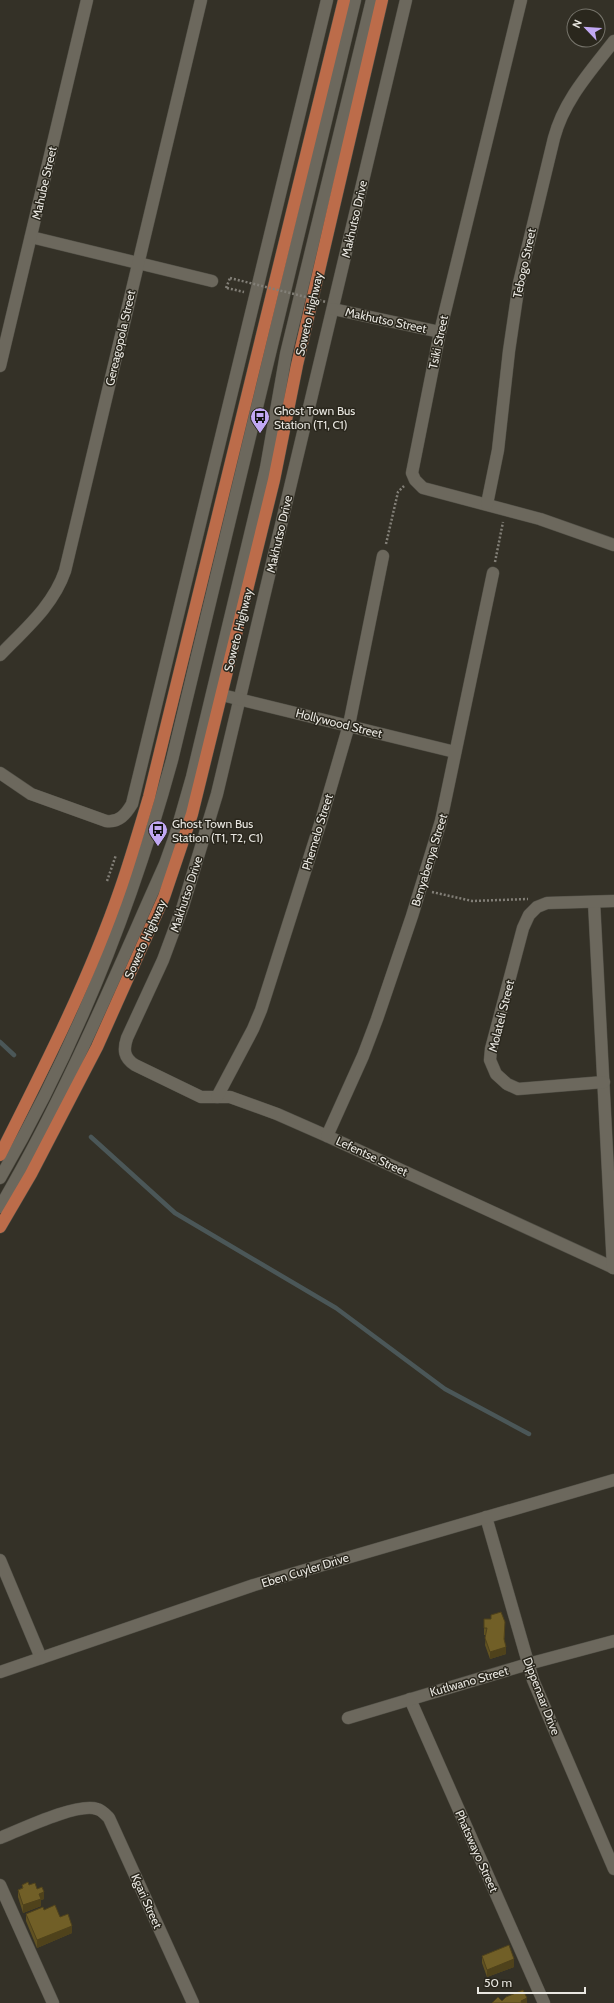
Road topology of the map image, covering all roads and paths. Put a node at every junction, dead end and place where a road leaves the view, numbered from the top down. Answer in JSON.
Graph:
{"nodes":[{"id":1,"x":87,"y":0,"type":"edge"},
{"id":2,"x":201,"y":0,"type":"edge"},
{"id":3,"x":327,"y":0,"type":"edge"},
{"id":4,"x":344,"y":0,"type":"edge"},
{"id":5,"x":355,"y":0,"type":"edge"},
{"id":6,"x":372,"y":0,"type":"edge"},
{"id":7,"x":382,"y":0,"type":"edge"},
{"id":8,"x":406,"y":0,"type":"edge"},
{"id":9,"x":521,"y":0,"type":"edge"},
{"id":10,"x":614,"y":41,"type":"edge"},
{"id":11,"x":31,"y":237,"type":"junction"},
{"id":12,"x":138,"y":262,"type":"junction"},
{"id":13,"x":230,"y":278,"type":"dead end"},
{"id":14,"x":212,"y":281,"type":"dead end"},
{"id":15,"x":226,"y":288,"type":"dead end"},
{"id":16,"x":234,"y":290,"type":"dead end"},
{"id":17,"x":329,"y":305,"type":"junction"},
{"id":18,"x":440,"y":332,"type":"junction"},
{"id":19,"x":0,"y":366,"type":"edge"},
{"id":20,"x":413,"y":476,"type":"junction"},
{"id":21,"x":487,"y":504,"type":"junction"},
{"id":22,"x":506,"y":509,"type":"junction"},
{"id":23,"x":614,"y":545,"type":"edge"},
{"id":24,"x":383,"y":556,"type":"joint"},
{"id":25,"x":493,"y":573,"type":"joint"},
{"id":26,"x":0,"y":655,"type":"edge"},
{"id":27,"x":222,"y":694,"type":"junction"},
{"id":28,"x":239,"y":699,"type":"junction"},
{"id":29,"x":348,"y":725,"type":"junction"},
{"id":30,"x":455,"y":752,"type":"junction"},
{"id":31,"x":0,"y":773,"type":"edge"},
{"id":32,"x":117,"y":852,"type":"dead end"},
{"id":33,"x":107,"y":881,"type":"dead end"},
{"id":34,"x":420,"y":889,"type":"junction"},
{"id":35,"x":614,"y":901,"type":"edge"},
{"id":36,"x":594,"y":902,"type":"junction"},
{"id":37,"x":536,"y":907,"type":"junction"},
{"id":38,"x":127,"y":1059,"type":"joint"},
{"id":39,"x":604,"y":1082,"type":"junction"},
{"id":40,"x":217,"y":1097,"type":"junction"},
{"id":41,"x":327,"y":1136,"type":"junction"},
{"id":42,"x":0,"y":1156,"type":"edge"},
{"id":43,"x":0,"y":1178,"type":"edge"},
{"id":44,"x":0,"y":1207,"type":"edge"},
{"id":45,"x":0,"y":1227,"type":"edge"},
{"id":46,"x":613,"y":1268,"type":"edge"},
{"id":47,"x":614,"y":1480,"type":"edge"},
{"id":48,"x":486,"y":1517,"type":"junction"},
{"id":49,"x":0,"y":1560,"type":"edge"},
{"id":50,"x":614,"y":1641,"type":"edge"},
{"id":51,"x":41,"y":1658,"type":"junction"},
{"id":52,"x":528,"y":1664,"type":"junction"},
{"id":53,"x":0,"y":1672,"type":"edge"},
{"id":54,"x":410,"y":1698,"type":"junction"},
{"id":55,"x":348,"y":1718,"type":"dead end"},
{"id":56,"x":0,"y":1838,"type":"edge"},
{"id":57,"x":614,"y":1869,"type":"edge"},
{"id":58,"x":0,"y":1885,"type":"edge"},
{"id":59,"x":53,"y":2003,"type":"edge"},
{"id":60,"x":193,"y":2003,"type":"edge"},
{"id":61,"x":544,"y":2003,"type":"edge"}],
"edges":[{"from":1,"to":11,"type":"street","name":"Mahube Street"},
{"from":2,"to":12,"type":"street","name":"Gereagopola Street"},
{"from":3,"to":31,"type":"street"},
{"from":4,"to":42,"type":"main road"},
{"from":5,"to":43,"type":"street"},
{"from":6,"to":44,"type":"street","name":"Soweto Highway"},
{"from":7,"to":27,"type":"main road","name":"Soweto Highway"},
{"from":8,"to":17,"type":"street","name":"Makhutso Drive"},
{"from":9,"to":18,"type":"street","name":"Tsiki Street"},
{"from":10,"to":21,"type":"street","name":"Tebogo Street"},
{"from":11,"to":12,"type":"street"},
{"from":11,"to":19,"type":"street","name":"Mahube Street"},
{"from":12,"to":14,"type":"street"},
{"from":12,"to":26,"type":"street","name":"Gereagopola Street"},
{"from":13,"to":17,"type":"path","bridge":true},
{"from":15,"to":16,"type":"path"},
{"from":17,"to":18,"type":"street","name":"Makhutso Street"},
{"from":17,"to":28,"type":"street","name":"Makhutso Drive"},
{"from":18,"to":20,"type":"street","name":"Tsiki Street"},
{"from":20,"to":21,"type":"street"},
{"from":20,"to":24,"type":"path"},
{"from":21,"to":22,"type":"street"},
{"from":22,"to":23,"type":"street"},
{"from":22,"to":25,"type":"path"},
{"from":24,"to":29,"type":"street","name":"Phemelo Street"},
{"from":25,"to":30,"type":"street","name":"Benyabenya Street"},
{"from":27,"to":28,"type":"street","name":"Hollywood Street"},
{"from":27,"to":45,"type":"main road","name":"Soweto Highway"},
{"from":28,"to":29,"type":"street","name":"Hollywood Street"},
{"from":28,"to":38,"type":"street","name":"Makhutso Drive"},
{"from":29,"to":30,"type":"street","name":"Hollywood Street"},
{"from":29,"to":40,"type":"street","name":"Phemelo Street"},
{"from":30,"to":34,"type":"street","name":"Benyabenya Street"},
{"from":32,"to":33,"type":"path"},
{"from":34,"to":37,"type":"path"},
{"from":34,"to":41,"type":"street","name":"Benyabenya Street"},
{"from":35,"to":36,"type":"street"},
{"from":36,"to":37,"type":"street"},
{"from":36,"to":39,"type":"street"},
{"from":37,"to":39,"type":"street","name":"Molateli Street"},
{"from":38,"to":40,"type":"street","name":"Lefentse Street"},
{"from":39,"to":46,"type":"street"},
{"from":40,"to":41,"type":"street","name":"Lefentse Street"},
{"from":41,"to":46,"type":"street","name":"Lefentse Street"},
{"from":47,"to":48,"type":"street","name":"Eben Cuyler Drive"},
{"from":48,"to":51,"type":"street","name":"Eben Cuyler Drive"},
{"from":48,"to":52,"type":"street","name":"Dippenaar Drive"},
{"from":49,"to":51,"type":"street"},
{"from":50,"to":52,"type":"street","name":"Kutlwano Street"},
{"from":51,"to":53,"type":"street","name":"Eben Cuyler Drive"},
{"from":52,"to":54,"type":"street","name":"Kutlwano Street"},
{"from":52,"to":57,"type":"street","name":"Dippenaar Drive"},
{"from":54,"to":55,"type":"street","name":"Kutlwano Street"},
{"from":54,"to":61,"type":"street","name":"Phatswayo Street"},
{"from":56,"to":60,"type":"street","name":"Kgari Street"},
{"from":58,"to":59,"type":"street"}]}
